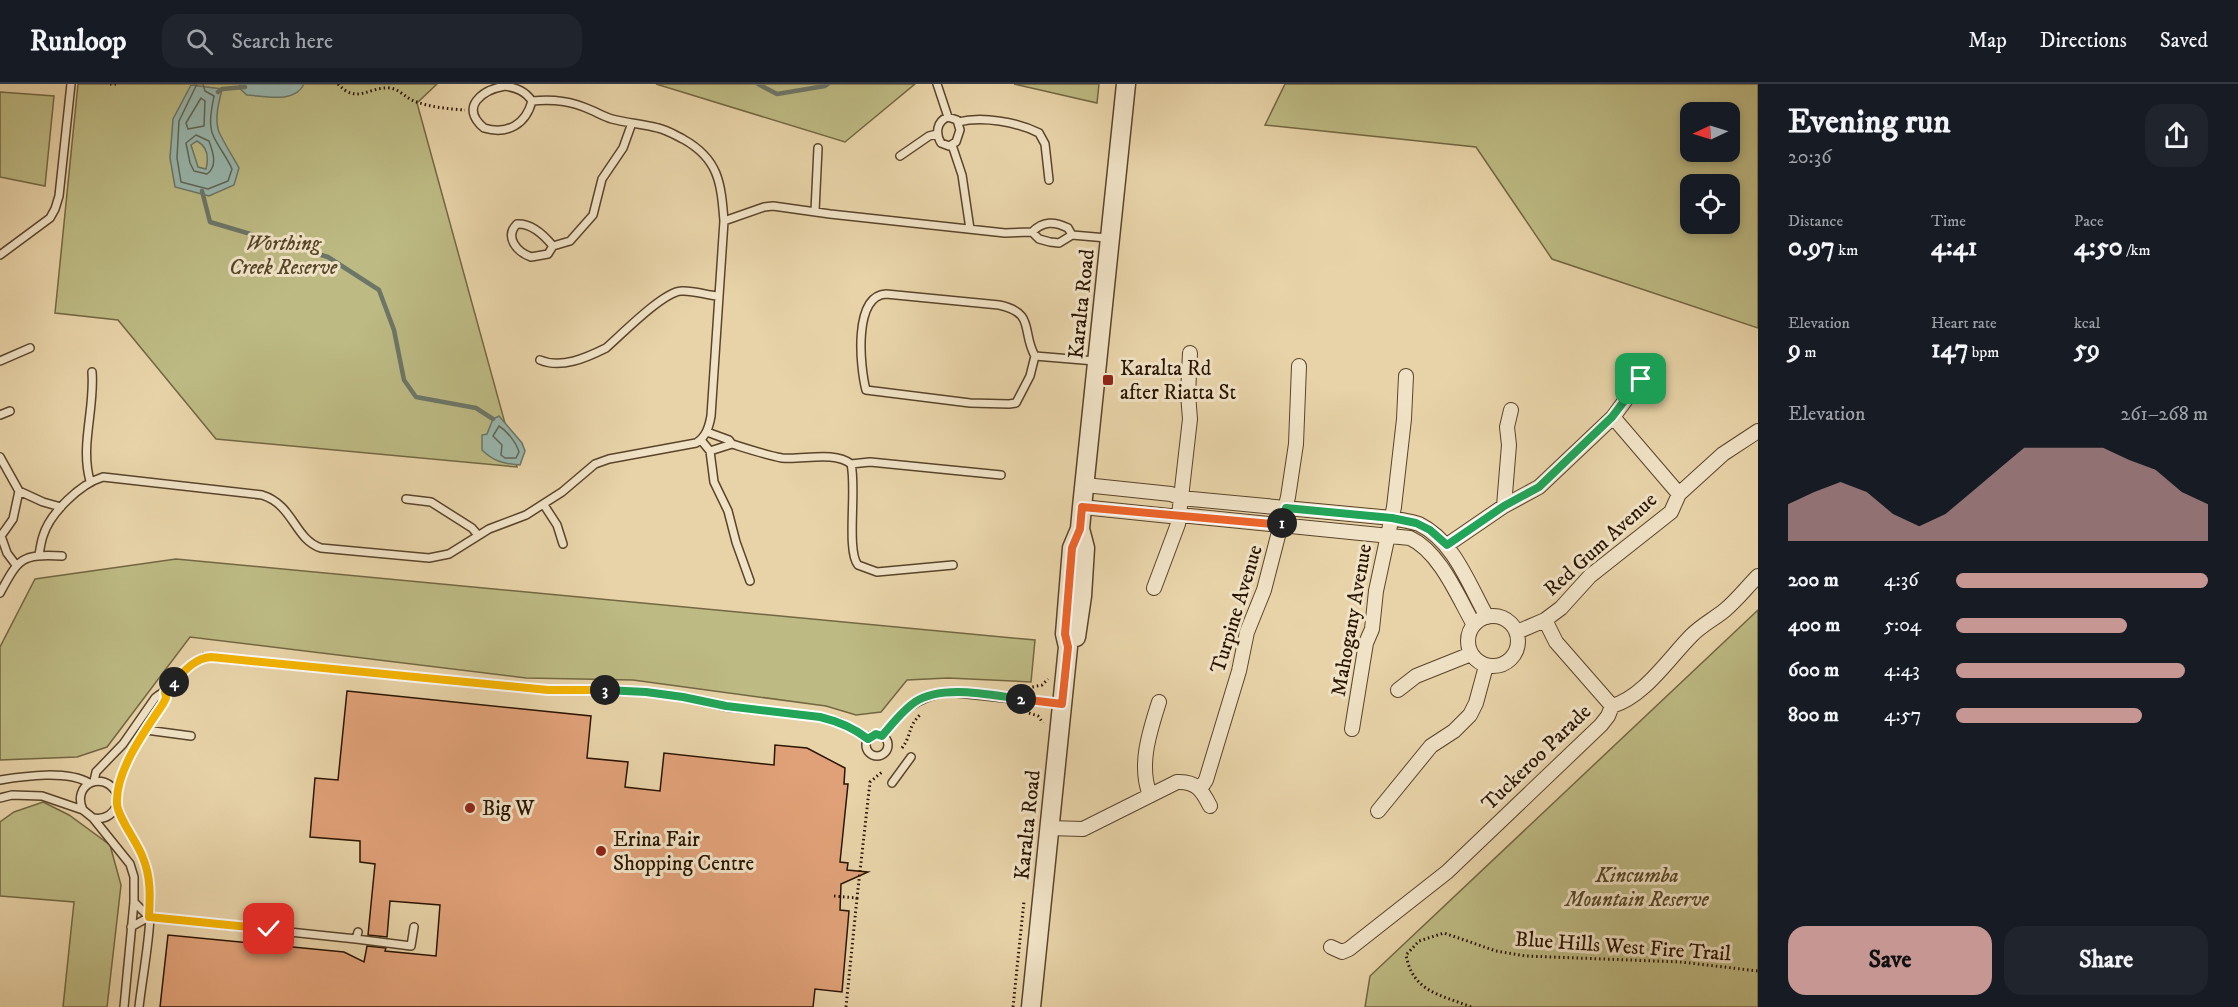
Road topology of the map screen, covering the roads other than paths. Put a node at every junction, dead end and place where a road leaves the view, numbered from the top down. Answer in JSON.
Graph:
{"nodes":[{"id":1,"x":70,"y":84,"type":"edge"},
{"id":2,"x":937,"y":84,"type":"edge"},
{"id":3,"x":1126,"y":84,"type":"edge"},
{"id":4,"x":532,"y":101,"type":"junction"},
{"id":5,"x":948,"y":117,"type":"junction"},
{"id":6,"x":958,"y":122,"type":"junction"},
{"id":7,"x":632,"y":123,"type":"junction"},
{"id":8,"x":937,"y":134,"type":"junction"},
{"id":9,"x":952,"y":145,"type":"junction"},
{"id":10,"x":818,"y":148,"type":"dead end"},
{"id":11,"x":900,"y":156,"type":"dead end"},
{"id":12,"x":1049,"y":180,"type":"dead end"},
{"id":13,"x":815,"y":211,"type":"junction"},
{"id":14,"x":724,"y":221,"type":"junction"},
{"id":15,"x":970,"y":229,"type":"junction"},
{"id":16,"x":1032,"y":232,"type":"junction"},
{"id":17,"x":1072,"y":235,"type":"junction"},
{"id":18,"x":1110,"y":238,"type":"junction"},
{"id":19,"x":553,"y":246,"type":"junction"},
{"id":20,"x":0,"y":255,"type":"edge"},
{"id":21,"x":718,"y":296,"type":"junction"},
{"id":22,"x":30,"y":348,"type":"dead end"},
{"id":23,"x":1190,"y":353,"type":"dead end"},
{"id":24,"x":1035,"y":356,"type":"junction"},
{"id":25,"x":540,"y":360,"type":"dead end"},
{"id":26,"x":0,"y":361,"type":"edge"},
{"id":27,"x":1098,"y":361,"type":"junction"},
{"id":28,"x":1299,"y":366,"type":"dead end"},
{"id":29,"x":92,"y":372,"type":"dead end"},
{"id":30,"x":1406,"y":376,"type":"dead end"},
{"id":31,"x":1641,"y":379,"type":"dead end"},
{"id":32,"x":1511,"y":410,"type":"dead end"},
{"id":33,"x":10,"y":411,"type":"dead end"},
{"id":34,"x":0,"y":415,"type":"edge"},
{"id":35,"x":1612,"y":417,"type":"junction"},
{"id":36,"x":1758,"y":431,"type":"edge"},
{"id":37,"x":707,"y":432,"type":"junction"},
{"id":38,"x":701,"y":440,"type":"junction"},
{"id":39,"x":732,"y":444,"type":"junction"},
{"id":40,"x":710,"y":451,"type":"junction"},
{"id":41,"x":0,"y":457,"type":"edge"},
{"id":42,"x":851,"y":464,"type":"junction"},
{"id":43,"x":1001,"y":475,"type":"dead end"},
{"id":44,"x":90,"y":481,"type":"junction"},
{"id":45,"x":1085,"y":485,"type":"junction"},
{"id":46,"x":19,"y":491,"type":"junction"},
{"id":47,"x":1679,"y":494,"type":"junction"},
{"id":48,"x":1181,"y":498,"type":"junction"},
{"id":49,"x":406,"y":499,"type":"dead end"},
{"id":50,"x":544,"y":505,"type":"junction"},
{"id":51,"x":1504,"y":506,"type":"junction"},
{"id":52,"x":61,"y":507,"type":"junction"},
{"id":53,"x":1082,"y":507,"type":"junction"},
{"id":54,"x":1286,"y":508,"type":"junction"},
{"id":55,"x":1180,"y":515,"type":"junction"},
{"id":56,"x":1392,"y":518,"type":"junction"},
{"id":57,"x":1282,"y":525,"type":"junction"},
{"id":58,"x":478,"y":535,"type":"junction"},
{"id":59,"x":0,"y":536,"type":"edge"},
{"id":60,"x":1388,"y":536,"type":"junction"},
{"id":61,"x":563,"y":544,"type":"dead end"},
{"id":62,"x":1447,"y":545,"type":"junction"},
{"id":63,"x":39,"y":555,"type":"junction"},
{"id":64,"x":62,"y":556,"type":"dead end"},
{"id":65,"x":16,"y":565,"type":"junction"},
{"id":66,"x":952,"y":565,"type":"dead end"},
{"id":67,"x":1758,"y":576,"type":"edge"},
{"id":68,"x":750,"y":581,"type":"dead end"},
{"id":69,"x":1154,"y":588,"type":"dead end"},
{"id":70,"x":0,"y":593,"type":"edge"},
{"id":71,"x":1487,"y":617,"type":"junction"},
{"id":72,"x":1545,"y":620,"type":"junction"},
{"id":73,"x":1474,"y":625,"type":"junction"},
{"id":74,"x":1517,"y":632,"type":"junction"},
{"id":75,"x":1471,"y":654,"type":"junction"},
{"id":76,"x":1486,"y":666,"type":"junction"},
{"id":77,"x":1398,"y":690,"type":"dead end"},
{"id":78,"x":165,"y":692,"type":"junction"},
{"id":79,"x":1159,"y":702,"type":"dead end"},
{"id":80,"x":1062,"y":704,"type":"junction"},
{"id":81,"x":1612,"y":706,"type":"junction"},
{"id":82,"x":1352,"y":729,"type":"dead end"},
{"id":83,"x":146,"y":730,"type":"junction"},
{"id":84,"x":191,"y":736,"type":"dead end"},
{"id":85,"x":882,"y":736,"type":"junction"},
{"id":86,"x":868,"y":739,"type":"junction"},
{"id":87,"x":910,"y":757,"type":"dead end"},
{"id":88,"x":0,"y":780,"type":"edge"},
{"id":89,"x":92,"y":782,"type":"junction"},
{"id":90,"x":892,"y":783,"type":"dead end"},
{"id":91,"x":1200,"y":789,"type":"junction"},
{"id":92,"x":117,"y":794,"type":"junction"},
{"id":93,"x":1150,"y":795,"type":"junction"},
{"id":94,"x":0,"y":798,"type":"edge"},
{"id":95,"x":117,"y":806,"type":"junction"},
{"id":96,"x":1210,"y":806,"type":"dead end"},
{"id":97,"x":83,"y":810,"type":"junction"},
{"id":98,"x":1378,"y":811,"type":"dead end"},
{"id":99,"x":93,"y":818,"type":"junction"},
{"id":100,"x":1049,"y":828,"type":"junction"},
{"id":101,"x":134,"y":902,"type":"junction"},
{"id":102,"x":149,"y":917,"type":"junction"},
{"id":103,"x":131,"y":927,"type":"junction"},
{"id":104,"x":414,"y":927,"type":"dead end"},
{"id":105,"x":1331,"y":947,"type":"dead end"},
{"id":106,"x":124,"y":1007,"type":"edge"},
{"id":107,"x":139,"y":1007,"type":"edge"},
{"id":108,"x":1031,"y":1007,"type":"edge"}],
"edges":[{"from":1,"to":20,"type":"lane"},
{"from":2,"to":5,"type":"lane"},
{"from":3,"to":18,"type":"street","name":"Karalta Road"},
{"from":4,"to":4,"type":"lane"},
{"from":4,"to":7,"type":"lane"},
{"from":5,"to":6,"type":"lane"},
{"from":5,"to":8,"type":"lane"},
{"from":6,"to":9,"type":"lane"},
{"from":6,"to":12,"type":"lane"},
{"from":7,"to":14,"type":"lane"},
{"from":7,"to":19,"type":"lane"},
{"from":8,"to":9,"type":"lane"},
{"from":8,"to":11,"type":"lane"},
{"from":9,"to":15,"type":"lane"},
{"from":10,"to":13,"type":"lane"},
{"from":13,"to":14,"type":"lane"},
{"from":13,"to":15,"type":"lane"},
{"from":14,"to":21,"type":"lane"},
{"from":15,"to":16,"type":"lane"},
{"from":16,"to":17,"type":"lane"},
{"from":16,"to":17,"type":"lane"},
{"from":17,"to":18,"type":"lane"},
{"from":18,"to":27,"type":"street","name":"Karalta Road"},
{"from":19,"to":19,"type":"lane"},
{"from":21,"to":25,"type":"lane"},
{"from":21,"to":37,"type":"lane"},
{"from":22,"to":26,"type":"lane"},
{"from":23,"to":48,"type":"street"},
{"from":24,"to":24,"type":"lane"},
{"from":24,"to":27,"type":"lane"},
{"from":27,"to":45,"type":"street","name":"Karalta Road"},
{"from":28,"to":54,"type":"street","name":"Turpine Avenue"},
{"from":29,"to":44,"type":"lane"},
{"from":30,"to":56,"type":"street","name":"Mahogany Avenue"},
{"from":31,"to":35,"type":"street"},
{"from":32,"to":51,"type":"street"},
{"from":33,"to":34,"type":"lane"},
{"from":35,"to":47,"type":"street"},
{"from":35,"to":51,"type":"street"},
{"from":36,"to":47,"type":"street","name":"Red Gum Avenue"},
{"from":37,"to":38,"type":"lane"},
{"from":37,"to":39,"type":"lane"},
{"from":38,"to":40,"type":"lane"},
{"from":38,"to":50,"type":"lane"},
{"from":39,"to":40,"type":"lane"},
{"from":39,"to":42,"type":"lane"},
{"from":40,"to":68,"type":"lane"},
{"from":41,"to":46,"type":"lane"},
{"from":42,"to":43,"type":"lane"},
{"from":42,"to":66,"type":"lane"},
{"from":44,"to":52,"type":"lane"},
{"from":44,"to":58,"type":"lane"},
{"from":45,"to":48,"type":"street"},
{"from":45,"to":53,"type":"street","name":"Karalta Road"},
{"from":46,"to":52,"type":"lane"},
{"from":46,"to":59,"type":"lane"},
{"from":47,"to":72,"type":"street","name":"Red Gum Avenue"},
{"from":48,"to":54,"type":"street"},
{"from":48,"to":55,"type":"street"},
{"from":49,"to":58,"type":"lane"},
{"from":50,"to":58,"type":"lane"},
{"from":50,"to":61,"type":"lane"},
{"from":51,"to":62,"type":"street"},
{"from":52,"to":63,"type":"lane"},
{"from":53,"to":55,"type":"street"},
{"from":53,"to":80,"type":"street","name":"Karalta Road"},
{"from":54,"to":56,"type":"street"},
{"from":54,"to":57,"type":"street","name":"Turpine Avenue"},
{"from":55,"to":57,"type":"street"},
{"from":55,"to":69,"type":"street"},
{"from":56,"to":60,"type":"street","name":"Mahogany Avenue"},
{"from":56,"to":62,"type":"street"},
{"from":57,"to":60,"type":"street"},
{"from":57,"to":91,"type":"street","name":"Turpine Avenue"},
{"from":59,"to":65,"type":"lane"},
{"from":60,"to":73,"type":"street"},
{"from":60,"to":82,"type":"street","name":"Mahogany Avenue"},
{"from":62,"to":71,"type":"street"},
{"from":63,"to":64,"type":"lane"},
{"from":63,"to":65,"type":"lane"},
{"from":65,"to":70,"type":"lane"},
{"from":67,"to":81,"type":"street","name":"Tuckeroo Parade"},
{"from":71,"to":73,"type":"street"},
{"from":71,"to":74,"type":"street"},
{"from":72,"to":74,"type":"street","name":"Red Gum Avenue"},
{"from":72,"to":81,"type":"street"},
{"from":73,"to":75,"type":"street"},
{"from":74,"to":76,"type":"street"},
{"from":75,"to":76,"type":"street"},
{"from":75,"to":77,"type":"street"},
{"from":76,"to":98,"type":"street"},
{"from":78,"to":83,"type":"lane"},
{"from":78,"to":86,"type":"lane"},
{"from":78,"to":89,"type":"lane"},
{"from":79,"to":93,"type":"street"},
{"from":80,"to":85,"type":"lane"},
{"from":80,"to":100,"type":"street","name":"Karalta Road"},
{"from":81,"to":105,"type":"street","name":"Tuckeroo Parade"},
{"from":83,"to":84,"type":"lane"},
{"from":83,"to":92,"type":"lane"},
{"from":85,"to":86,"type":"lane"},
{"from":85,"to":86,"type":"lane"},
{"from":87,"to":90,"type":"lane"},
{"from":88,"to":89,"type":"lane"},
{"from":89,"to":92,"type":"lane"},
{"from":89,"to":97,"type":"lane"},
{"from":91,"to":93,"type":"street"},
{"from":91,"to":96,"type":"street"},
{"from":92,"to":95,"type":"lane"},
{"from":93,"to":100,"type":"street"},
{"from":94,"to":97,"type":"lane"},
{"from":95,"to":99,"type":"lane"},
{"from":95,"to":102,"type":"lane"},
{"from":97,"to":99,"type":"lane"},
{"from":99,"to":101,"type":"lane"},
{"from":100,"to":108,"type":"street","name":"Karalta Road"},
{"from":101,"to":102,"type":"lane"},
{"from":101,"to":103,"type":"lane"},
{"from":102,"to":103,"type":"lane"},
{"from":102,"to":104,"type":"lane"},
{"from":102,"to":107,"type":"lane"},
{"from":103,"to":106,"type":"lane"}]}
